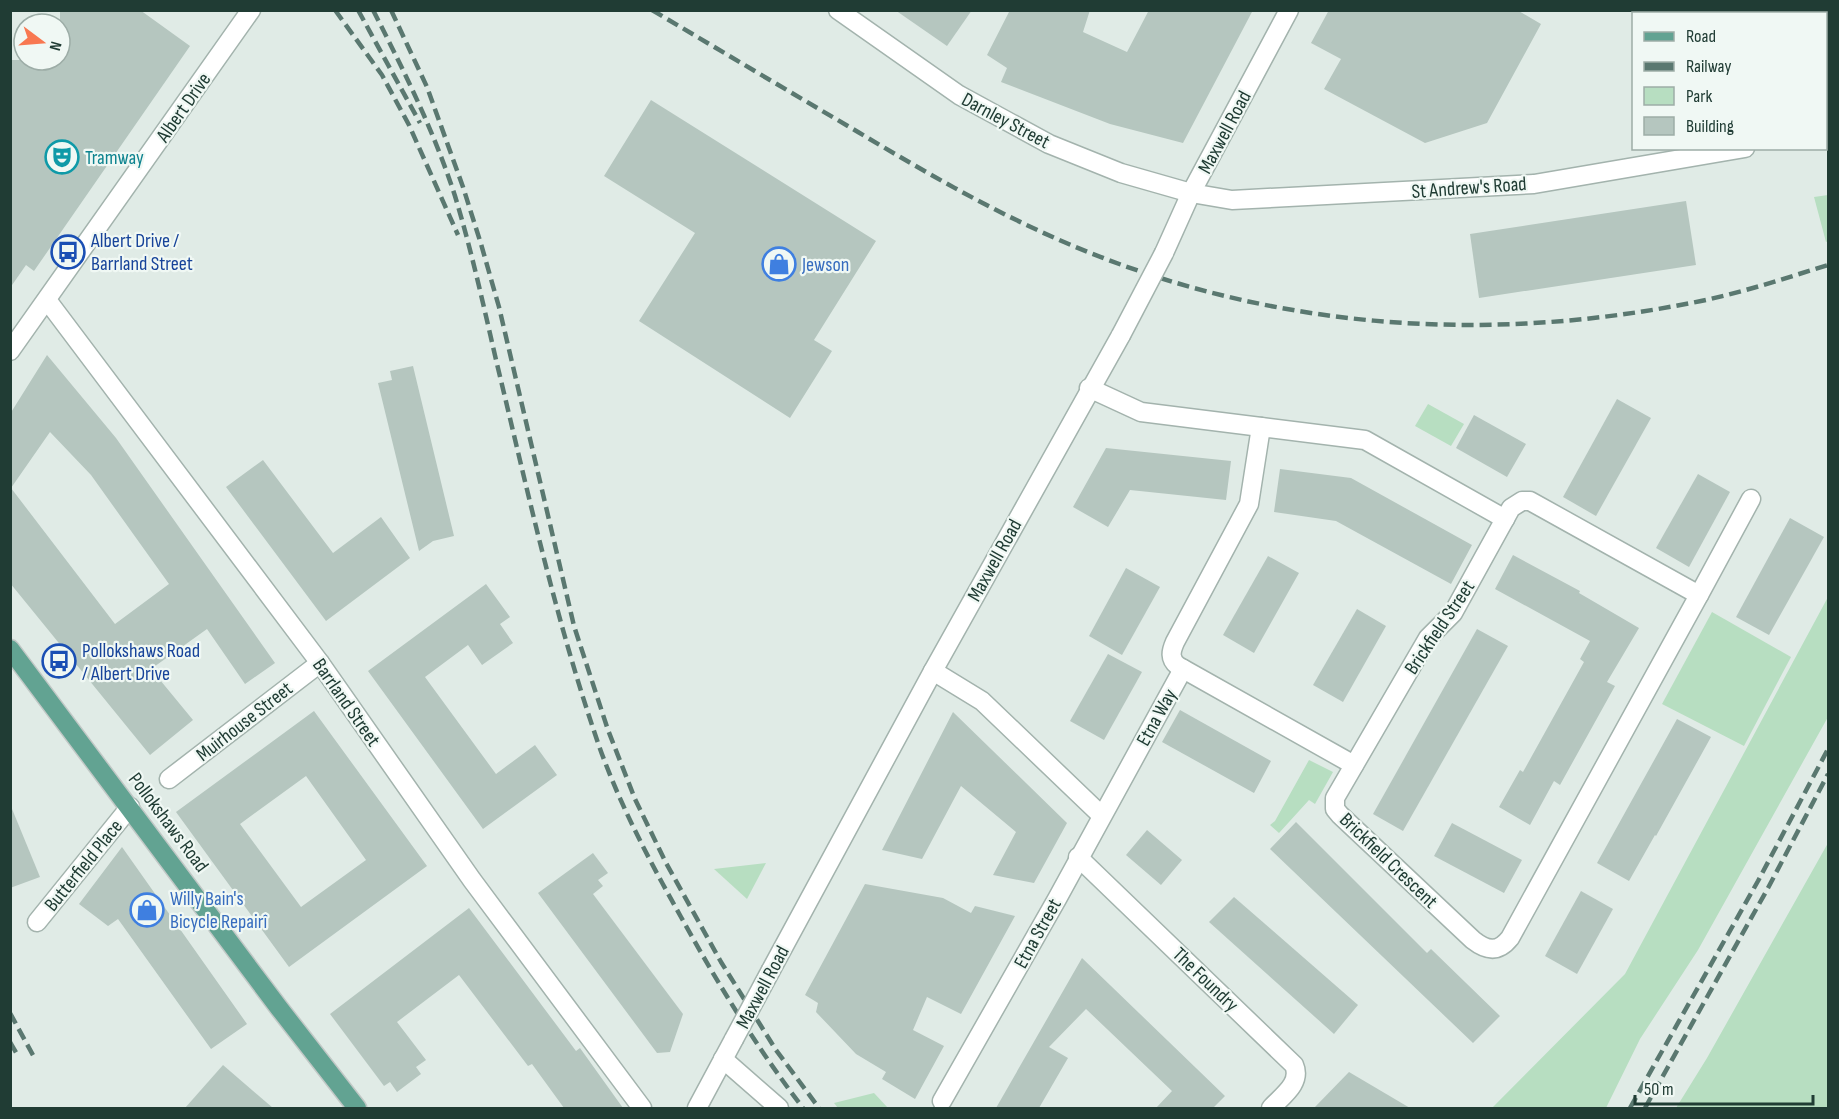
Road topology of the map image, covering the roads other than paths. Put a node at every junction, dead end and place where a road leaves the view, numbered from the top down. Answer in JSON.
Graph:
{"nodes":[{"id":1,"x":251,"y":10,"type":"edge"},
{"id":2,"x":838,"y":10,"type":"edge"},
{"id":3,"x":1289,"y":10,"type":"edge"},
{"id":4,"x":1733,"y":150,"type":"edge"},
{"id":5,"x":1191,"y":193,"type":"junction"},
{"id":6,"x":47,"y":300,"type":"junction"},
{"id":7,"x":10,"y":351,"type":"edge"},
{"id":8,"x":1089,"y":387,"type":"junction"},
{"id":9,"x":1261,"y":427,"type":"junction"},
{"id":10,"x":1751,"y":499,"type":"dead end"},
{"id":11,"x":1505,"y":519,"type":"junction"},
{"id":12,"x":1699,"y":595,"type":"junction"},
{"id":13,"x":10,"y":649,"type":"edge"},
{"id":14,"x":320,"y":663,"type":"junction"},
{"id":15,"x":1183,"y":669,"type":"junction"},
{"id":16,"x":933,"y":671,"type":"junction"},
{"id":17,"x":1130,"y":764,"type":"joint"},
{"id":18,"x":1354,"y":765,"type":"junction"},
{"id":19,"x":169,"y":779,"type":"dead end"},
{"id":20,"x":130,"y":807,"type":"junction"},
{"id":21,"x":1101,"y":815,"type":"junction"},
{"id":22,"x":1078,"y":857,"type":"junction"},
{"id":23,"x":37,"y":922,"type":"dead end"},
{"id":24,"x":723,"y":1059,"type":"junction"},
{"id":25,"x":942,"y":1101,"type":"dead end"},
{"id":26,"x":357,"y":1108,"type":"edge"},
{"id":27,"x":642,"y":1108,"type":"edge"},
{"id":28,"x":697,"y":1108,"type":"edge"},
{"id":29,"x":779,"y":1108,"type":"edge"},
{"id":30,"x":1271,"y":1108,"type":"edge"}],
"edges":[{"from":1,"to":6,"type":"street","name":"Albert Drive"},
{"from":2,"to":5,"type":"street","name":"Darnley Street"},
{"from":3,"to":5,"type":"street","name":"Maxwell Road"},
{"from":4,"to":5,"type":"street","name":"St Andrew's Road"},
{"from":5,"to":8,"type":"street","name":"Maxwell Road","bridge":true},
{"from":6,"to":7,"type":"street","name":"Albert Drive"},
{"from":6,"to":14,"type":"street","name":"Barrland Street"},
{"from":8,"to":9,"type":"street"},
{"from":8,"to":16,"type":"street","name":"Maxwell Road"},
{"from":9,"to":11,"type":"street"},
{"from":9,"to":15,"type":"street"},
{"from":10,"to":12,"type":"street","name":"Brickfield Crescent"},
{"from":11,"to":12,"type":"street"},
{"from":11,"to":18,"type":"street","name":"Brickfield Street"},
{"from":12,"to":18,"type":"street","name":"Brickfield Crescent"},
{"from":13,"to":20,"type":"main road","name":"Pollokshaws Road"},
{"from":14,"to":19,"type":"street","name":"Muirhouse Street"},
{"from":14,"to":27,"type":"street","name":"Barrland Street"},
{"from":15,"to":17,"type":"street","name":"Etna Way"},
{"from":15,"to":18,"type":"street"},
{"from":16,"to":21,"type":"street"},
{"from":16,"to":24,"type":"street","name":"Maxwell Road","bridge":true},
{"from":17,"to":21,"type":"street","name":"Etna Street"},
{"from":20,"to":23,"type":"street","name":"Butterfield Place"},
{"from":20,"to":26,"type":"main road","name":"Pollokshaws Road"},
{"from":21,"to":22,"type":"street","name":"Etna Street"},
{"from":22,"to":25,"type":"street","name":"Etna Street"},
{"from":22,"to":30,"type":"street","name":"The Foundry"},
{"from":24,"to":28,"type":"street","name":"Maxwell Road"},
{"from":24,"to":29,"type":"street"}]}
